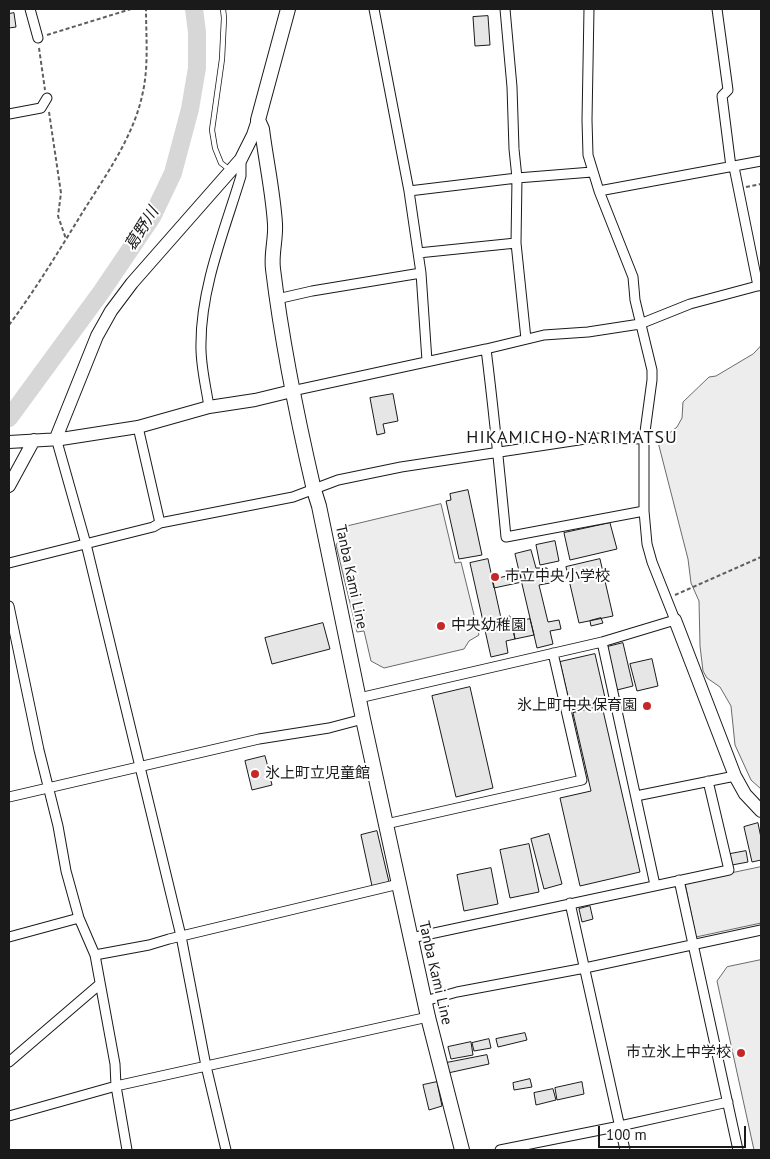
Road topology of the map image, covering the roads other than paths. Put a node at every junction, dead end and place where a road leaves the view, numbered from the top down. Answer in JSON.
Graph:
{"nodes":[{"id":1,"x":30,"y":9,"type":"edge"},
{"id":2,"x":223,"y":9,"type":"edge"},
{"id":3,"x":288,"y":9,"type":"edge"},
{"id":4,"x":374,"y":9,"type":"edge"},
{"id":5,"x":504,"y":9,"type":"edge"},
{"id":6,"x":589,"y":9,"type":"edge"},
{"id":7,"x":717,"y":9,"type":"edge"},
{"id":8,"x":38,"y":38,"type":"road end"},
{"id":9,"x":47,"y":98,"type":"road end"},
{"id":10,"x":9,"y":114,"type":"edge"},
{"id":11,"x":258,"y":120,"type":"junction"},
{"id":12,"x":242,"y":157,"type":"junction"},
{"id":13,"x":266,"y":160,"type":"junction"},
{"id":14,"x":761,"y":161,"type":"edge"},
{"id":15,"x":732,"y":167,"type":"junction"},
{"id":16,"x":231,"y":171,"type":"junction"},
{"id":17,"x":592,"y":172,"type":"junction"},
{"id":18,"x":517,"y":178,"type":"junction"},
{"id":19,"x":409,"y":191,"type":"junction"},
{"id":20,"x":599,"y":191,"type":"junction"},
{"id":21,"x":516,"y":243,"type":"junction"},
{"id":22,"x":418,"y":253,"type":"junction"},
{"id":23,"x":421,"y":273,"type":"junction"},
{"id":24,"x":760,"y":285,"type":"edge"},
{"id":25,"x":277,"y":299,"type":"junction"},
{"id":26,"x":640,"y":324,"type":"junction"},
{"id":27,"x":526,"y":340,"type":"junction"},
{"id":28,"x":486,"y":349,"type":"junction"},
{"id":29,"x":427,"y":361,"type":"junction"},
{"id":30,"x":292,"y":391,"type":"junction"},
{"id":31,"x":209,"y":407,"type":"junction"},
{"id":32,"x":138,"y":427,"type":"junction"},
{"id":33,"x":56,"y":438,"type":"junction"},
{"id":34,"x":644,"y":439,"type":"junction"},
{"id":35,"x":31,"y":441,"type":"junction"},
{"id":36,"x":9,"y":442,"type":"edge"},
{"id":37,"x":497,"y":451,"type":"junction"},
{"id":38,"x":9,"y":486,"type":"edge"},
{"id":39,"x":314,"y":490,"type":"junction"},
{"id":40,"x":644,"y":511,"type":"junction"},
{"id":41,"x":160,"y":522,"type":"junction"},
{"id":42,"x":86,"y":544,"type":"junction"},
{"id":43,"x":9,"y":563,"type":"edge"},
{"id":44,"x":9,"y":606,"type":"edge"},
{"id":45,"x":675,"y":620,"type":"junction"},
{"id":46,"x":602,"y":642,"type":"junction"},
{"id":47,"x":553,"y":653,"type":"junction"},
{"id":48,"x":359,"y":698,"type":"junction"},
{"id":49,"x":363,"y":719,"type":"junction"},
{"id":50,"x":141,"y":767,"type":"junction"},
{"id":51,"x":735,"y":776,"type":"junction"},
{"id":52,"x":708,"y":781,"type":"junction"},
{"id":53,"x":49,"y":789,"type":"junction"},
{"id":54,"x":636,"y":796,"type":"junction"},
{"id":55,"x":9,"y":797,"type":"edge"},
{"id":56,"x":761,"y":811,"type":"edge"},
{"id":57,"x":386,"y":824,"type":"junction"},
{"id":58,"x":679,"y":880,"type":"junction"},
{"id":59,"x":399,"y":884,"type":"junction"},
{"id":60,"x":656,"y":885,"type":"junction"},
{"id":61,"x":570,"y":903,"type":"junction"},
{"id":62,"x":79,"y":918,"type":"junction"},
{"id":63,"x":761,"y":930,"type":"edge"},
{"id":64,"x":181,"y":936,"type":"junction"},
{"id":65,"x":9,"y":937,"type":"edge"},
{"id":66,"x":410,"y":938,"type":"junction"},
{"id":67,"x":694,"y":945,"type":"junction"},
{"id":68,"x":94,"y":954,"type":"junction"},
{"id":69,"x":585,"y":968,"type":"junction"},
{"id":70,"x":100,"y":984,"type":"junction"},
{"id":71,"x":425,"y":1001,"type":"junction"},
{"id":72,"x":428,"y":1017,"type":"junction"},
{"id":73,"x":9,"y":1062,"type":"edge"},
{"id":74,"x":206,"y":1066,"type":"junction"},
{"id":75,"x":116,"y":1086,"type":"junction"},
{"id":76,"x":728,"y":1102,"type":"junction"},
{"id":77,"x":9,"y":1116,"type":"edge"},
{"id":78,"x":620,"y":1126,"type":"junction"},
{"id":79,"x":127,"y":1150,"type":"edge"},
{"id":80,"x":226,"y":1150,"type":"edge"},
{"id":81,"x":462,"y":1150,"type":"edge"},
{"id":82,"x":500,"y":1150,"type":"edge"},
{"id":83,"x":625,"y":1150,"type":"edge"},
{"id":84,"x":738,"y":1150,"type":"edge"}],
"edges":[{"from":1,"to":8,"type":"street"},
{"from":2,"to":16,"type":"lane"},
{"from":3,"to":11,"type":"main road","name":"Tanba Kami Line"},
{"from":4,"to":19,"type":"street"},
{"from":5,"to":18,"type":"street"},
{"from":6,"to":17,"type":"street"},
{"from":7,"to":15,"type":"street"},
{"from":9,"to":10,"type":"street"},
{"from":11,"to":12,"type":"main road"},
{"from":11,"to":13,"type":"main road","name":"Tanba Kami Line"},
{"from":12,"to":13,"type":"main road"},
{"from":12,"to":16,"type":"main road"},
{"from":12,"to":31,"type":"street"},
{"from":13,"to":25,"type":"main road","name":"Tanba Kami Line"},
{"from":14,"to":15,"type":"street"},
{"from":15,"to":20,"type":"street"},
{"from":15,"to":24,"type":"street"},
{"from":16,"to":33,"type":"main road"},
{"from":17,"to":18,"type":"street"},
{"from":17,"to":20,"type":"street"},
{"from":18,"to":19,"type":"street"},
{"from":18,"to":21,"type":"street"},
{"from":19,"to":22,"type":"street"},
{"from":20,"to":26,"type":"street"},
{"from":21,"to":22,"type":"street"},
{"from":21,"to":27,"type":"street"},
{"from":22,"to":23,"type":"street"},
{"from":23,"to":25,"type":"street"},
{"from":23,"to":29,"type":"street"},
{"from":24,"to":26,"type":"street"},
{"from":25,"to":30,"type":"main road","name":"Tanba Kami Line"},
{"from":26,"to":27,"type":"street"},
{"from":26,"to":34,"type":"street"},
{"from":27,"to":28,"type":"street"},
{"from":28,"to":29,"type":"street"},
{"from":28,"to":37,"type":"street"},
{"from":29,"to":30,"type":"street"},
{"from":30,"to":31,"type":"main road"},
{"from":30,"to":39,"type":"main road","name":"Tanba Kami Line"},
{"from":31,"to":32,"type":"main road"},
{"from":32,"to":33,"type":"main road"},
{"from":32,"to":41,"type":"street"},
{"from":33,"to":35,"type":"main road"},
{"from":33,"to":42,"type":"street"},
{"from":34,"to":37,"type":"street"},
{"from":34,"to":40,"type":"street"},
{"from":35,"to":36,"type":"main road"},
{"from":35,"to":38,"type":"main road"},
{"from":37,"to":39,"type":"street"},
{"from":37,"to":40,"type":"street"},
{"from":39,"to":41,"type":"street"},
{"from":39,"to":48,"type":"main road","name":"Tanba Kami Line"},
{"from":40,"to":45,"type":"street"},
{"from":41,"to":42,"type":"street"},
{"from":42,"to":43,"type":"street"},
{"from":42,"to":50,"type":"street"},
{"from":44,"to":53,"type":"street"},
{"from":45,"to":46,"type":"street"},
{"from":45,"to":51,"type":"main road"},
{"from":46,"to":47,"type":"street"},
{"from":46,"to":54,"type":"street"},
{"from":47,"to":48,"type":"street"},
{"from":47,"to":57,"type":"street"},
{"from":48,"to":49,"type":"main road","name":"Tanba Kami Line"},
{"from":49,"to":50,"type":"street"},
{"from":49,"to":57,"type":"main road","name":"Tanba Kami Line"},
{"from":50,"to":53,"type":"street"},
{"from":50,"to":64,"type":"street"},
{"from":51,"to":52,"type":"street"},
{"from":51,"to":56,"type":"main road"},
{"from":52,"to":54,"type":"street"},
{"from":52,"to":58,"type":"street"},
{"from":53,"to":55,"type":"street"},
{"from":53,"to":62,"type":"street"},
{"from":54,"to":60,"type":"street"},
{"from":57,"to":59,"type":"main road","name":"Tanba Kami Line"},
{"from":58,"to":60,"type":"street"},
{"from":58,"to":67,"type":"street"},
{"from":59,"to":64,"type":"street"},
{"from":59,"to":66,"type":"main road","name":"Tanba Kami Line"},
{"from":60,"to":61,"type":"street"},
{"from":61,"to":66,"type":"street"},
{"from":61,"to":69,"type":"street"},
{"from":62,"to":65,"type":"street"},
{"from":62,"to":68,"type":"street"},
{"from":63,"to":67,"type":"street"},
{"from":64,"to":68,"type":"street"},
{"from":64,"to":74,"type":"street"},
{"from":66,"to":71,"type":"main road","name":"Tanba Kami Line"},
{"from":67,"to":69,"type":"street"},
{"from":67,"to":76,"type":"street"},
{"from":68,"to":70,"type":"street"},
{"from":69,"to":71,"type":"street"},
{"from":69,"to":78,"type":"street"},
{"from":70,"to":73,"type":"street"},
{"from":70,"to":75,"type":"street"},
{"from":71,"to":72,"type":"main road","name":"Tanba Kami Line"},
{"from":72,"to":74,"type":"street"},
{"from":72,"to":81,"type":"main road","name":"Tanba Kami Line"},
{"from":74,"to":75,"type":"street"},
{"from":74,"to":80,"type":"street"},
{"from":75,"to":77,"type":"street"},
{"from":75,"to":79,"type":"street"},
{"from":76,"to":78,"type":"street"},
{"from":76,"to":84,"type":"street"},
{"from":78,"to":82,"type":"street"},
{"from":78,"to":83,"type":"street"}]}
